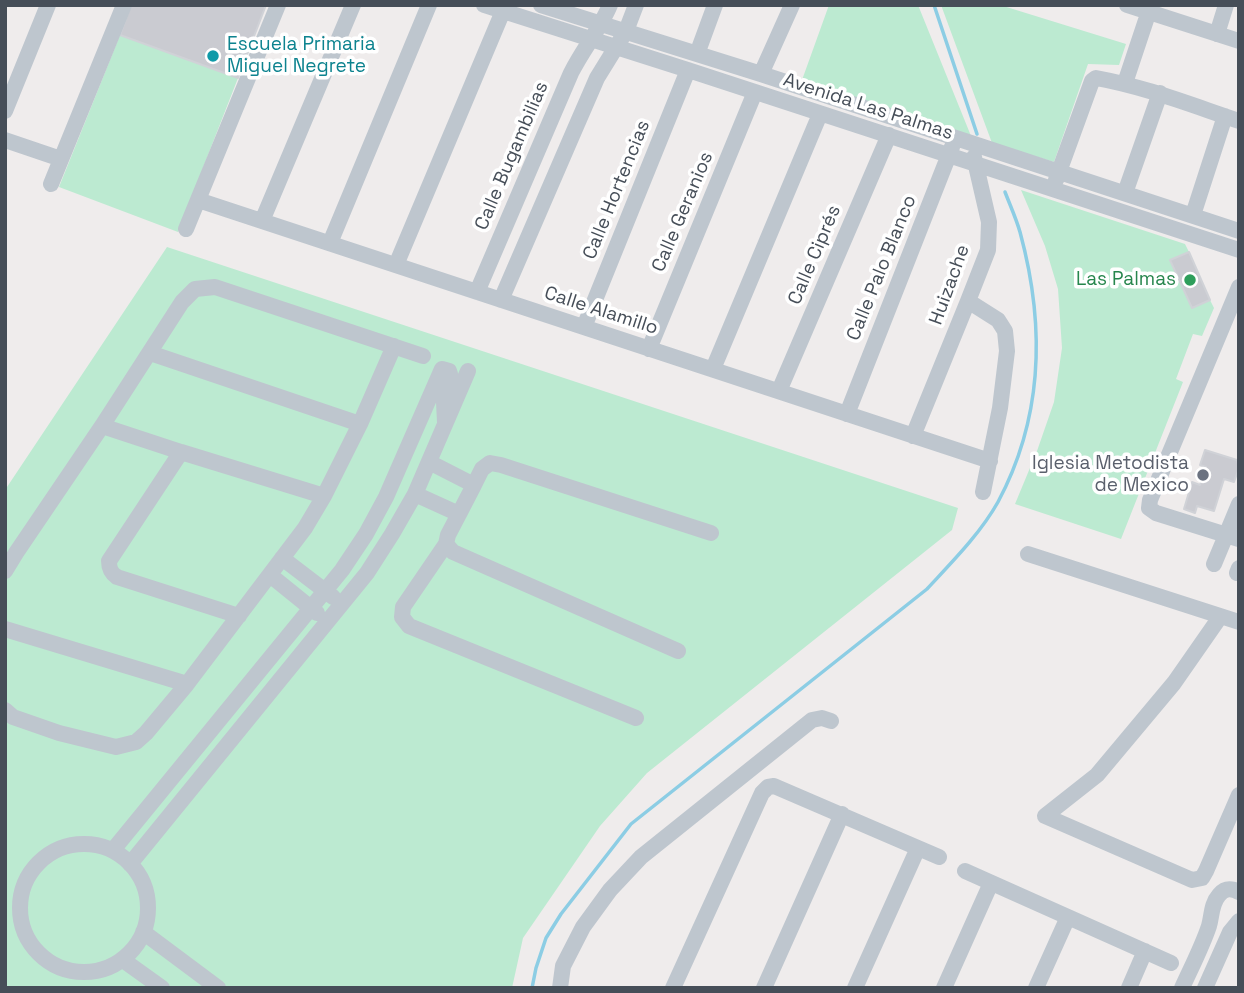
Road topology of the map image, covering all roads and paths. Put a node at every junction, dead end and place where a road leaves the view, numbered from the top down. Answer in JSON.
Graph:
{"nodes":[{"id":1,"x":48,"y":5,"type":"edge"},
{"id":2,"x":124,"y":5,"type":"edge"},
{"id":3,"x":278,"y":5,"type":"edge"},
{"id":4,"x":353,"y":5,"type":"edge"},
{"id":5,"x":429,"y":5,"type":"edge"},
{"id":6,"x":484,"y":5,"type":"edge"},
{"id":7,"x":541,"y":5,"type":"edge"},
{"id":8,"x":610,"y":5,"type":"edge"},
{"id":9,"x":636,"y":5,"type":"edge"},
{"id":10,"x":715,"y":5,"type":"edge"},
{"id":11,"x":792,"y":5,"type":"edge"},
{"id":12,"x":1127,"y":5,"type":"edge"},
{"id":13,"x":1226,"y":5,"type":"edge"},
{"id":14,"x":1149,"y":9,"type":"edge"},
{"id":15,"x":503,"y":11,"type":"junction"},
{"id":16,"x":602,"y":24,"type":"junction"},
{"id":17,"x":626,"y":31,"type":"junction"},
{"id":18,"x":1217,"y":34,"type":"junction"},
{"id":19,"x":590,"y":40,"type":"junction"},
{"id":20,"x":1239,"y":41,"type":"edge"},
{"id":21,"x":616,"y":48,"type":"junction"},
{"id":22,"x":697,"y":54,"type":"junction"},
{"id":23,"x":688,"y":70,"type":"junction"},
{"id":24,"x":761,"y":74,"type":"junction"},
{"id":25,"x":1125,"y":83,"type":"junction"},
{"id":26,"x":755,"y":92,"type":"junction"},
{"id":27,"x":1160,"y":93,"type":"junction"},
{"id":28,"x":5,"y":111,"type":"edge"},
{"id":29,"x":820,"y":114,"type":"junction"},
{"id":30,"x":1232,"y":119,"type":"edge"},
{"id":31,"x":889,"y":135,"type":"junction"},
{"id":32,"x":955,"y":138,"type":"junction"},
{"id":33,"x":5,"y":140,"type":"edge"},
{"id":34,"x":972,"y":144,"type":"junction"},
{"id":35,"x":949,"y":156,"type":"junction"},
{"id":36,"x":61,"y":159,"type":"junction"},
{"id":37,"x":974,"y":164,"type":"junction"},
{"id":38,"x":1059,"y":172,"type":"junction"},
{"id":39,"x":51,"y":184,"type":"dead end"},
{"id":40,"x":1053,"y":190,"type":"junction"},
{"id":41,"x":1125,"y":193,"type":"junction"},
{"id":42,"x":198,"y":200,"type":"junction"},
{"id":43,"x":1193,"y":215,"type":"junction"},
{"id":44,"x":262,"y":221,"type":"junction"},
{"id":45,"x":186,"y":229,"type":"dead end"},
{"id":46,"x":1239,"y":231,"type":"edge"},
{"id":47,"x":330,"y":243,"type":"junction"},
{"id":48,"x":1239,"y":250,"type":"edge"},
{"id":49,"x":396,"y":265,"type":"junction"},
{"id":50,"x":1239,"y":287,"type":"edge"},
{"id":51,"x":477,"y":292,"type":"junction"},
{"id":52,"x":501,"y":300,"type":"junction"},
{"id":53,"x":968,"y":301,"type":"junction"},
{"id":54,"x":584,"y":327,"type":"junction"},
{"id":55,"x":394,"y":346,"type":"junction"},
{"id":56,"x":649,"y":349,"type":"junction"},
{"id":57,"x":150,"y":353,"type":"junction"},
{"id":58,"x":423,"y":356,"type":"dead end"},
{"id":59,"x":713,"y":369,"type":"junction"},
{"id":60,"x":468,"y":371,"type":"dead end"},
{"id":61,"x":779,"y":391,"type":"junction"},
{"id":62,"x":847,"y":414,"type":"junction"},
{"id":63,"x":445,"y":422,"type":"junction"},
{"id":64,"x":360,"y":424,"type":"junction"},
{"id":65,"x":102,"y":426,"type":"junction"},
{"id":66,"x":913,"y":436,"type":"junction"},
{"id":67,"x":181,"y":452,"type":"junction"},
{"id":68,"x":990,"y":461,"type":"junction"},
{"id":69,"x":429,"y":462,"type":"junction"},
{"id":70,"x":474,"y":485,"type":"junction"},
{"id":71,"x":983,"y":492,"type":"dead end"},
{"id":72,"x":415,"y":494,"type":"junction"},
{"id":73,"x":324,"y":496,"type":"junction"},
{"id":74,"x":1239,"y":504,"type":"edge"},
{"id":75,"x":458,"y":514,"type":"junction"},
{"id":76,"x":711,"y":533,"type":"dead end"},
{"id":77,"x":1233,"y":537,"type":"edge"},
{"id":78,"x":446,"y":544,"type":"junction"},
{"id":79,"x":1028,"y":554,"type":"dead end"},
{"id":80,"x":282,"y":558,"type":"junction"},
{"id":81,"x":1214,"y":564,"type":"dead end"},
{"id":82,"x":5,"y":571,"type":"edge"},
{"id":83,"x":270,"y":575,"type":"junction"},
{"id":84,"x":325,"y":590,"type":"junction"},
{"id":85,"x":343,"y":604,"type":"junction"},
{"id":86,"x":311,"y":608,"type":"junction"},
{"id":87,"x":239,"y":616,"type":"junction"},
{"id":88,"x":1220,"y":617,"type":"junction"},
{"id":89,"x":328,"y":622,"type":"junction"},
{"id":90,"x":1239,"y":622,"type":"edge"},
{"id":91,"x":5,"y":629,"type":"edge"},
{"id":92,"x":678,"y":651,"type":"dead end"},
{"id":93,"x":187,"y":684,"type":"junction"},
{"id":94,"x":5,"y":710,"type":"edge"},
{"id":95,"x":636,"y":718,"type":"dead end"},
{"id":96,"x":831,"y":720,"type":"dead end"},
{"id":97,"x":1239,"y":795,"type":"edge"},
{"id":98,"x":842,"y":814,"type":"junction"},
{"id":99,"x":918,"y":848,"type":"junction"},
{"id":100,"x":113,"y":850,"type":"junction"},
{"id":101,"x":940,"y":857,"type":"dead end"},
{"id":102,"x":130,"y":864,"type":"junction"},
{"id":103,"x":965,"y":872,"type":"dead end"},
{"id":104,"x":1201,"y":874,"type":"junction"},
{"id":105,"x":991,"y":883,"type":"junction"},
{"id":106,"x":1227,"y":894,"type":"edge"},
{"id":107,"x":13,"y":899,"type":"edge"},
{"id":108,"x":1068,"y":917,"type":"junction"},
{"id":109,"x":1239,"y":921,"type":"edge"},
{"id":110,"x":143,"y":932,"type":"junction"},
{"id":111,"x":1145,"y":951,"type":"junction"},
{"id":112,"x":123,"y":960,"type":"junction"},
{"id":113,"x":1171,"y":963,"type":"dead end"},
{"id":114,"x":1206,"y":984,"type":"edge"},
{"id":115,"x":162,"y":988,"type":"edge"},
{"id":116,"x":219,"y":988,"type":"edge"},
{"id":117,"x":560,"y":988,"type":"edge"},
{"id":118,"x":673,"y":988,"type":"edge"},
{"id":119,"x":764,"y":988,"type":"edge"},
{"id":120,"x":855,"y":988,"type":"edge"},
{"id":121,"x":944,"y":988,"type":"edge"},
{"id":122,"x":1037,"y":988,"type":"edge"},
{"id":123,"x":1129,"y":988,"type":"edge"},
{"id":124,"x":1182,"y":988,"type":"edge"}],
"edges":[{"from":1,"to":28,"type":"street"},
{"from":2,"to":36,"type":"street"},
{"from":3,"to":42,"type":"street"},
{"from":4,"to":44,"type":"street"},
{"from":5,"to":47,"type":"street"},
{"from":6,"to":15,"type":"street","name":"Avenida Las Palmas"},
{"from":7,"to":16,"type":"street","name":"Avenida Las Palmas"},
{"from":8,"to":16,"type":"street","name":"Calle Bugambilias"},
{"from":9,"to":17,"type":"street"},
{"from":10,"to":22,"type":"street"},
{"from":11,"to":24,"type":"street"},
{"from":12,"to":14,"type":"street"},
{"from":13,"to":18,"type":"street"},
{"from":14,"to":18,"type":"street"},
{"from":14,"to":25,"type":"street"},
{"from":15,"to":19,"type":"street","name":"Avenida Las Palmas"},
{"from":15,"to":49,"type":"street"},
{"from":16,"to":17,"type":"street","name":"Avenida Las Palmas"},
{"from":16,"to":19,"type":"street","name":"Calle Bugambilias"},
{"from":17,"to":21,"type":"street"},
{"from":17,"to":22,"type":"street","name":"Avenida Las Palmas"},
{"from":18,"to":20,"type":"street"},
{"from":19,"to":21,"type":"street","name":"Avenida Las Palmas"},
{"from":19,"to":51,"type":"street","name":"Calle Bugambilias"},
{"from":21,"to":23,"type":"street","name":"Avenida Las Palmas"},
{"from":21,"to":52,"type":"street"},
{"from":22,"to":24,"type":"street","name":"Avenida Las Palmas"},
{"from":23,"to":26,"type":"street","name":"Avenida Las Palmas"},
{"from":23,"to":54,"type":"street","name":"Calle Hortencias"},
{"from":24,"to":32,"type":"street","name":"Avenida Las Palmas"},
{"from":25,"to":27,"type":"street"},
{"from":25,"to":38,"type":"street"},
{"from":26,"to":29,"type":"street","name":"Avenida Las Palmas"},
{"from":26,"to":56,"type":"street","name":"Calle Geranios"},
{"from":27,"to":30,"type":"street"},
{"from":27,"to":41,"type":"street"},
{"from":29,"to":31,"type":"street","name":"Avenida Las Palmas"},
{"from":29,"to":59,"type":"street"},
{"from":30,"to":43,"type":"street"},
{"from":31,"to":35,"type":"street","name":"Avenida Las Palmas"},
{"from":31,"to":61,"type":"street","name":"Calle Ciprés"},
{"from":32,"to":34,"type":"street","name":"Avenida Las Palmas"},
{"from":32,"to":35,"type":"street","name":"Calle Palo Blanco"},
{"from":33,"to":36,"type":"street"},
{"from":34,"to":37,"type":"street","name":"Huizache"},
{"from":34,"to":38,"type":"street","name":"Avenida Las Palmas"},
{"from":35,"to":37,"type":"street","name":"Avenida Las Palmas"},
{"from":35,"to":62,"type":"street","name":"Calle Palo Blanco"},
{"from":36,"to":39,"type":"street"},
{"from":37,"to":40,"type":"street","name":"Avenida Las Palmas"},
{"from":37,"to":53,"type":"street","name":"Huizache"},
{"from":38,"to":40,"type":"street"},
{"from":38,"to":41,"type":"street","name":"Avenida Las Palmas"},
{"from":40,"to":48,"type":"street","name":"Avenida Las Palmas"},
{"from":41,"to":43,"type":"street","name":"Avenida Las Palmas"},
{"from":42,"to":44,"type":"street","name":"Calle Alamillo"},
{"from":42,"to":45,"type":"street"},
{"from":43,"to":46,"type":"street","name":"Avenida Las Palmas"},
{"from":44,"to":47,"type":"street","name":"Calle Alamillo"},
{"from":47,"to":49,"type":"street","name":"Calle Alamillo"},
{"from":49,"to":51,"type":"street","name":"Calle Alamillo"},
{"from":50,"to":77,"type":"street"},
{"from":51,"to":52,"type":"street","name":"Calle Alamillo"},
{"from":52,"to":54,"type":"street","name":"Calle Alamillo"},
{"from":53,"to":66,"type":"street","name":"Huizache"},
{"from":53,"to":68,"type":"street"},
{"from":54,"to":56,"type":"street","name":"Calle Alamillo"},
{"from":55,"to":57,"type":"street"},
{"from":55,"to":58,"type":"street"},
{"from":55,"to":64,"type":"street"},
{"from":56,"to":59,"type":"street","name":"Calle Alamillo"},
{"from":57,"to":64,"type":"street"},
{"from":57,"to":65,"type":"street"},
{"from":59,"to":61,"type":"street","name":"Calle Alamillo"},
{"from":60,"to":63,"type":"street"},
{"from":61,"to":62,"type":"street","name":"Calle Alamillo"},
{"from":62,"to":66,"type":"street","name":"Calle Alamillo"},
{"from":63,"to":69,"type":"street"},
{"from":63,"to":84,"type":"street"},
{"from":64,"to":73,"type":"street"},
{"from":65,"to":67,"type":"street"},
{"from":65,"to":82,"type":"street"},
{"from":66,"to":68,"type":"street","name":"Calle Alamillo"},
{"from":67,"to":73,"type":"street"},
{"from":67,"to":87,"type":"street"},
{"from":68,"to":71,"type":"street"},
{"from":69,"to":70,"type":"street"},
{"from":69,"to":72,"type":"street"},
{"from":70,"to":75,"type":"street"},
{"from":70,"to":76,"type":"street"},
{"from":72,"to":75,"type":"street"},
{"from":72,"to":85,"type":"street"},
{"from":73,"to":80,"type":"street"},
{"from":74,"to":77,"type":"street"},
{"from":75,"to":78,"type":"street"},
{"from":77,"to":81,"type":"street"},
{"from":78,"to":92,"type":"street"},
{"from":78,"to":95,"type":"street"},
{"from":79,"to":88,"type":"street"},
{"from":80,"to":83,"type":"street"},
{"from":80,"to":84,"type":"street"},
{"from":83,"to":86,"type":"street"},
{"from":83,"to":87,"type":"street"},
{"from":84,"to":85,"type":"street"},
{"from":84,"to":86,"type":"street"},
{"from":85,"to":89,"type":"street"},
{"from":86,"to":89,"type":"street"},
{"from":86,"to":100,"type":"street"},
{"from":87,"to":93,"type":"street"},
{"from":88,"to":90,"type":"street"},
{"from":88,"to":104,"type":"street"},
{"from":89,"to":102,"type":"street"},
{"from":91,"to":93,"type":"street"},
{"from":93,"to":94,"type":"street"},
{"from":96,"to":117,"type":"street"},
{"from":97,"to":104,"type":"street"},
{"from":98,"to":99,"type":"street"},
{"from":98,"to":118,"type":"street"},
{"from":98,"to":119,"type":"street"},
{"from":99,"to":101,"type":"street"},
{"from":99,"to":120,"type":"street"},
{"from":100,"to":102,"type":"street"},
{"from":100,"to":107,"type":"street"},
{"from":102,"to":110,"type":"street"},
{"from":103,"to":105,"type":"street"},
{"from":104,"to":106,"type":"street"},
{"from":104,"to":106,"type":"street"},
{"from":105,"to":108,"type":"street"},
{"from":105,"to":121,"type":"street"},
{"from":106,"to":124,"type":"street"},
{"from":107,"to":112,"type":"street"},
{"from":108,"to":111,"type":"street"},
{"from":108,"to":122,"type":"street"},
{"from":109,"to":114,"type":"street"},
{"from":110,"to":112,"type":"street"},
{"from":110,"to":116,"type":"street"},
{"from":111,"to":113,"type":"street"},
{"from":111,"to":123,"type":"street"},
{"from":112,"to":115,"type":"street"}]}
